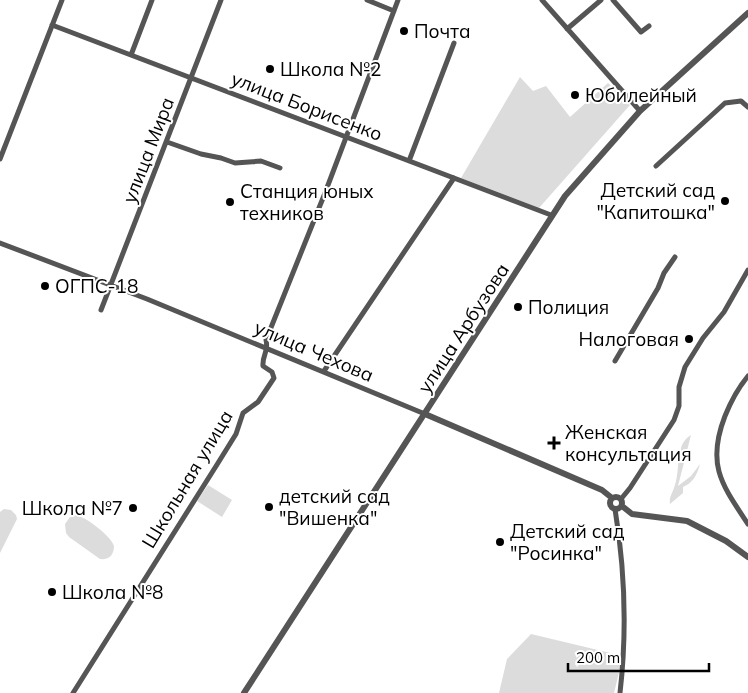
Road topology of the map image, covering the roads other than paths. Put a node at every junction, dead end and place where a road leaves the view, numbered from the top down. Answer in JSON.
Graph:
{"nodes":[{"id":1,"x":62,"y":0,"type":"edge"},
{"id":2,"x":152,"y":0,"type":"edge"},
{"id":3,"x":222,"y":0,"type":"edge"},
{"id":4,"x":367,"y":0,"type":"edge"},
{"id":5,"x":398,"y":0,"type":"edge"},
{"id":6,"x":542,"y":0,"type":"edge"},
{"id":7,"x":601,"y":0,"type":"edge"},
{"id":8,"x":613,"y":0,"type":"edge"},
{"id":9,"x":394,"y":11,"type":"junction"},
{"id":10,"x":748,"y":13,"type":"edge"},
{"id":11,"x":52,"y":25,"type":"junction"},
{"id":12,"x":649,"y":26,"type":"dead end"},
{"id":13,"x":567,"y":29,"type":"junction"},
{"id":14,"x":454,"y":44,"type":"dead end"},
{"id":15,"x":131,"y":55,"type":"junction"},
{"id":16,"x":192,"y":78,"type":"junction"},
{"id":17,"x":748,"y":107,"type":"edge"},
{"id":18,"x":640,"y":111,"type":"junction"},
{"id":19,"x":346,"y":137,"type":"junction"},
{"id":20,"x":167,"y":142,"type":"junction"},
{"id":21,"x":0,"y":159,"type":"edge"},
{"id":22,"x":409,"y":161,"type":"junction"},
{"id":23,"x":656,"y":166,"type":"dead end"},
{"id":24,"x":280,"y":168,"type":"dead end"},
{"id":25,"x":454,"y":178,"type":"junction"},
{"id":26,"x":551,"y":215,"type":"junction"},
{"id":27,"x":0,"y":243,"type":"edge"},
{"id":28,"x":675,"y":257,"type":"dead end"},
{"id":29,"x":748,"y":270,"type":"edge"},
{"id":30,"x":111,"y":284,"type":"junction"},
{"id":31,"x":101,"y":310,"type":"dead end"},
{"id":32,"x":268,"y":347,"type":"junction"},
{"id":33,"x":615,"y":361,"type":"dead end"},
{"id":34,"x":324,"y":371,"type":"junction"},
{"id":35,"x":748,"y":376,"type":"edge"},
{"id":36,"x":425,"y":414,"type":"junction"},
{"id":37,"x":612,"y":498,"type":"junction"},
{"id":38,"x":621,"y":498,"type":"junction"},
{"id":39,"x":622,"y":506,"type":"junction"},
{"id":40,"x":615,"y":509,"type":"junction"},
{"id":41,"x":748,"y":524,"type":"edge"},
{"id":42,"x":748,"y":557,"type":"edge"},
{"id":43,"x":73,"y":693,"type":"edge"},
{"id":44,"x":244,"y":693,"type":"edge"},
{"id":45,"x":620,"y":693,"type":"edge"}],
"edges":[{"from":1,"to":11,"type":"street"},
{"from":2,"to":15,"type":"street"},
{"from":3,"to":16,"type":"street","name":"улица Мира"},
{"from":4,"to":9,"type":"street"},
{"from":5,"to":9,"type":"street","name":"Школьная улица"},
{"from":6,"to":13,"type":"street"},
{"from":7,"to":13,"type":"street"},
{"from":8,"to":12,"type":"street"},
{"from":9,"to":19,"type":"street","name":"Школьная улица"},
{"from":10,"to":18,"type":"street","name":"улица Арбузова"},
{"from":11,"to":15,"type":"street","name":"улица Борисенко"},
{"from":11,"to":21,"type":"street"},
{"from":13,"to":18,"type":"street"},
{"from":14,"to":22,"type":"street"},
{"from":15,"to":16,"type":"street","name":"улица Борисенко"},
{"from":16,"to":19,"type":"street","name":"улица Борисенко"},
{"from":16,"to":20,"type":"street","name":"улица Мира"},
{"from":17,"to":23,"type":"street"},
{"from":18,"to":26,"type":"street","name":"улица Арбузова"},
{"from":19,"to":22,"type":"street","name":"улица Борисенко"},
{"from":19,"to":32,"type":"street","name":"Школьная улица"},
{"from":20,"to":24,"type":"street"},
{"from":20,"to":30,"type":"street","name":"улица Мира"},
{"from":22,"to":25,"type":"street","name":"улица Борисенко"},
{"from":25,"to":26,"type":"street","name":"улица Борисенко"},
{"from":25,"to":34,"type":"street"},
{"from":26,"to":36,"type":"street","name":"улица Арбузова"},
{"from":27,"to":30,"type":"street","name":"улица Чехова"},
{"from":28,"to":33,"type":"street"},
{"from":29,"to":38,"type":"street"},
{"from":30,"to":31,"type":"street","name":"улица Мира"},
{"from":30,"to":32,"type":"street","name":"улица Чехова"},
{"from":32,"to":34,"type":"street","name":"улица Чехова"},
{"from":32,"to":43,"type":"street","name":"Школьная улица"},
{"from":34,"to":36,"type":"street","name":"улица Чехова"},
{"from":35,"to":41,"type":"street"},
{"from":36,"to":37,"type":"street","name":"улица Чехова"},
{"from":36,"to":44,"type":"street","name":"улица Арбузова"},
{"from":37,"to":38,"type":"street"},
{"from":37,"to":40,"type":"street"},
{"from":38,"to":39,"type":"street"},
{"from":39,"to":40,"type":"street"},
{"from":39,"to":42,"type":"street"},
{"from":40,"to":45,"type":"street"}]}
